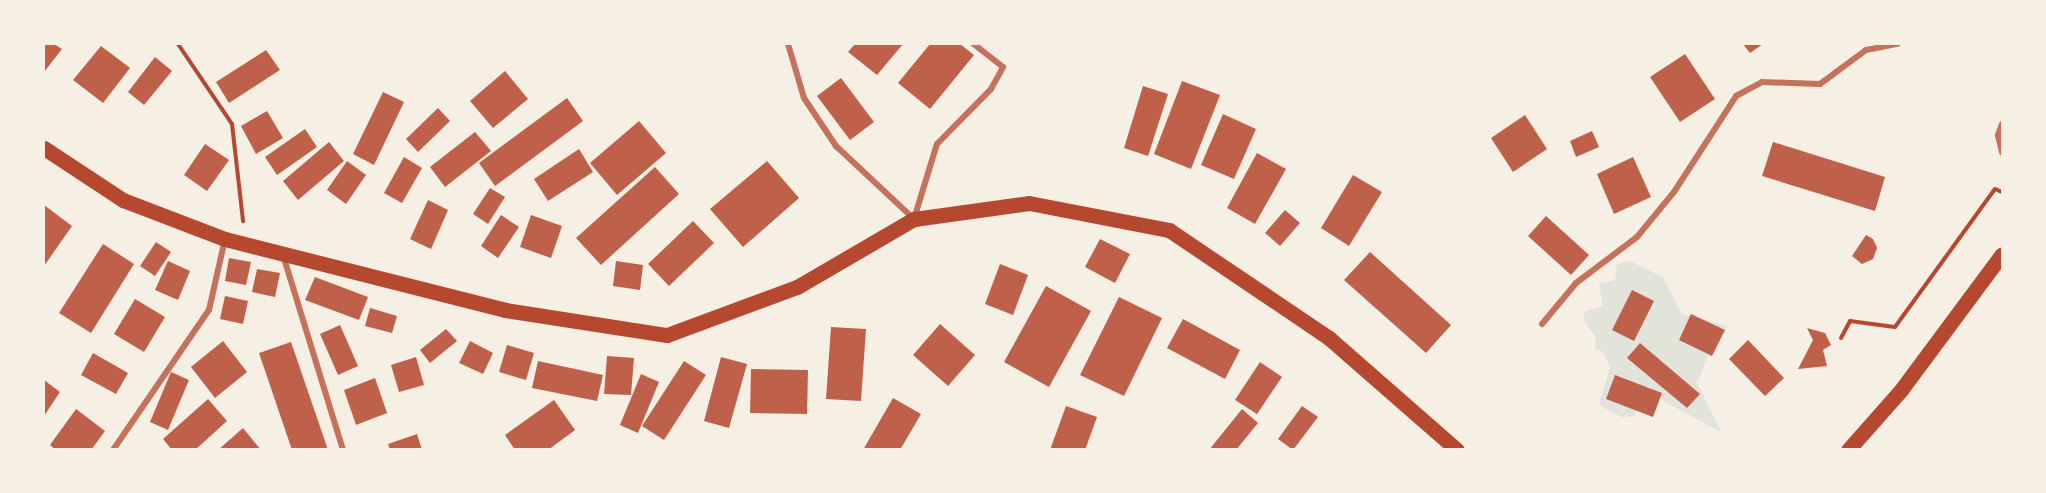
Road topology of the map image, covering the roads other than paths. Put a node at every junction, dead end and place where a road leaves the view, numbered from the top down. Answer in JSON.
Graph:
{"nodes":[{"id":1,"x":788,"y":44,"type":"edge"},
{"id":2,"x":974,"y":44,"type":"edge"},
{"id":3,"x":1897,"y":44,"type":"edge"},
{"id":4,"x":2002,"y":124,"type":"edge"},
{"id":5,"x":44,"y":148,"type":"edge"},
{"id":6,"x":2002,"y":153,"type":"edge"},
{"id":7,"x":914,"y":219,"type":"junction"},
{"id":8,"x":225,"y":239,"type":"junction"},
{"id":9,"x":2002,"y":254,"type":"edge"},
{"id":10,"x":283,"y":255,"type":"junction"},
{"id":11,"x":1542,"y":324,"type":"dead end"},
{"id":12,"x":113,"y":450,"type":"edge"},
{"id":13,"x":343,"y":450,"type":"edge"},
{"id":14,"x":1457,"y":450,"type":"edge"},
{"id":15,"x":1848,"y":450,"type":"edge"}],
"edges":[{"from":1,"to":7,"type":"street"},
{"from":2,"to":7,"type":"street"},
{"from":3,"to":11,"type":"street"},
{"from":4,"to":6,"type":"street"},
{"from":5,"to":8,"type":"main road"},
{"from":7,"to":10,"type":"main road"},
{"from":7,"to":14,"type":"main road"},
{"from":8,"to":10,"type":"main road"},
{"from":8,"to":12,"type":"street"},
{"from":9,"to":15,"type":"main road"},
{"from":10,"to":13,"type":"street"}]}
